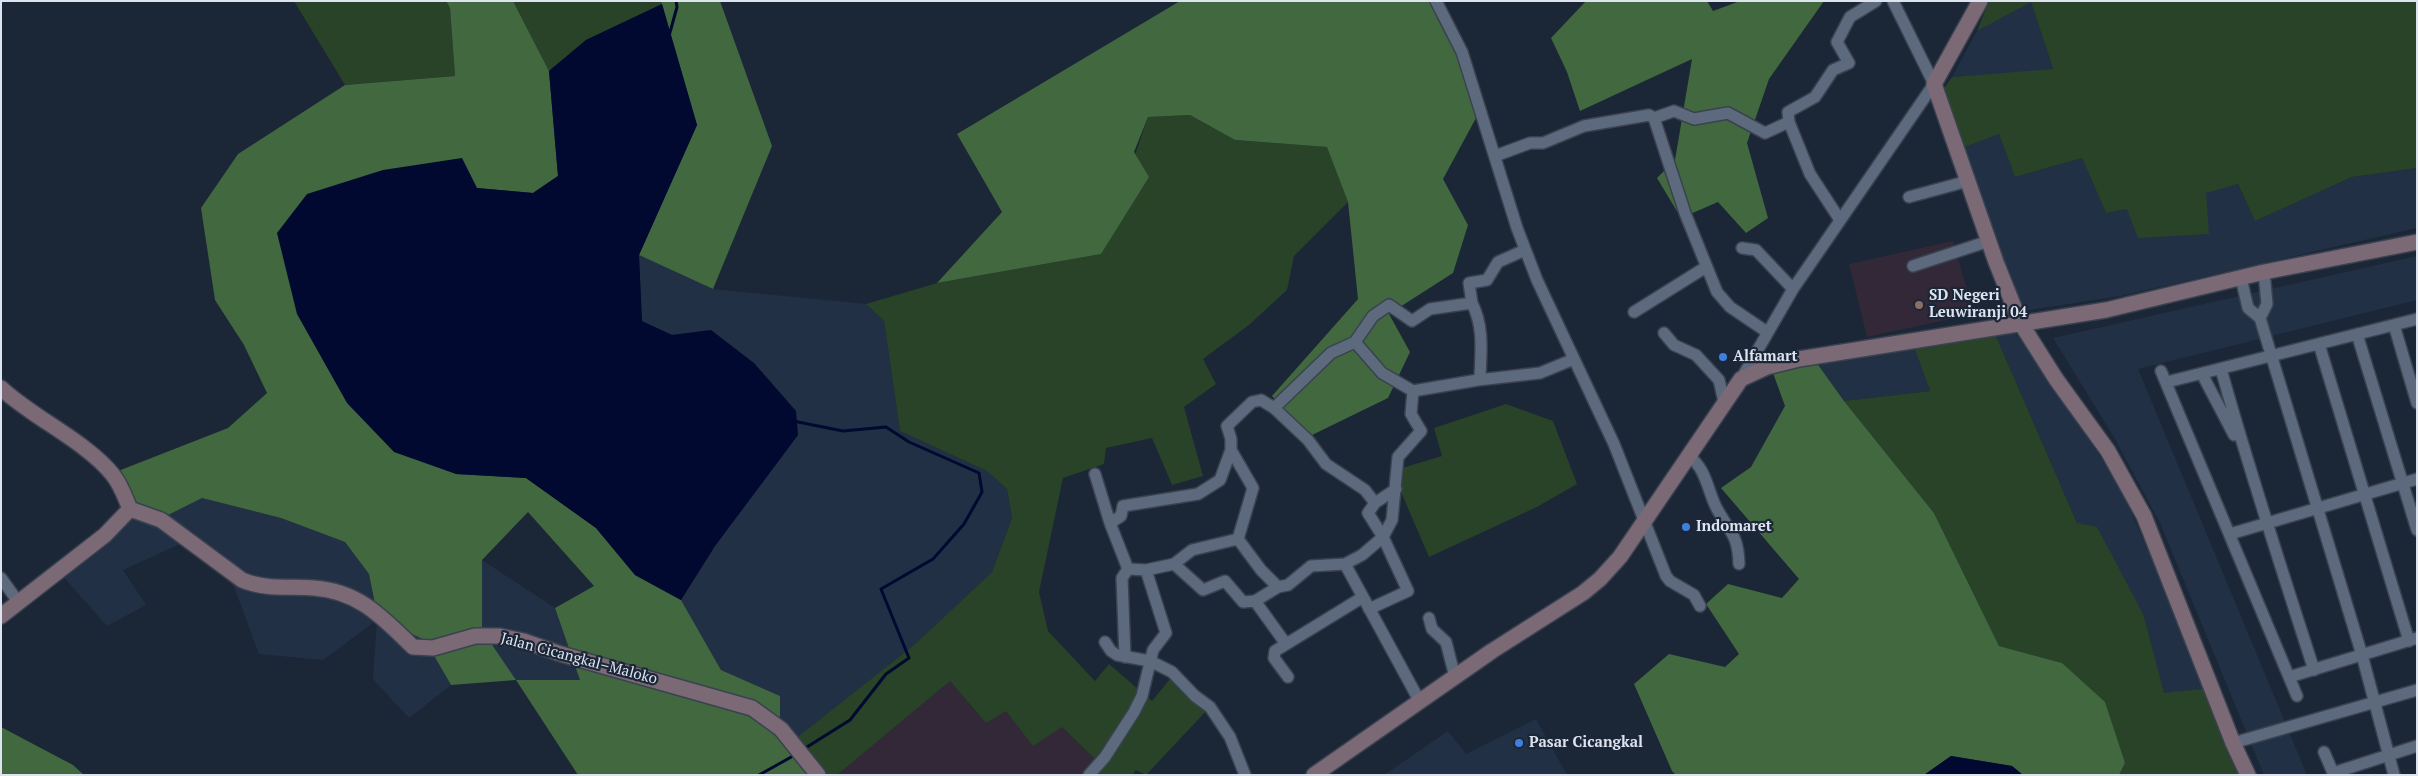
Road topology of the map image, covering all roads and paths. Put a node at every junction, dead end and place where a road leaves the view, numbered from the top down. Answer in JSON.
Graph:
{"nodes":[{"id":1,"x":1436,"y":1,"type":"edge"},
{"id":2,"x":1876,"y":1,"type":"edge"},
{"id":3,"x":1893,"y":1,"type":"edge"},
{"id":4,"x":1980,"y":1,"type":"edge"},
{"id":5,"x":1934,"y":84,"type":"junction"},
{"id":6,"x":1654,"y":118,"type":"junction"},
{"id":7,"x":1789,"y":122,"type":"junction"},
{"id":8,"x":1495,"y":156,"type":"junction"},
{"id":9,"x":1968,"y":180,"type":"junction"},
{"id":10,"x":1909,"y":197,"type":"dead end"},
{"id":11,"x":1840,"y":220,"type":"junction"},
{"id":12,"x":1989,"y":241,"type":"junction"},
{"id":13,"x":2417,"y":242,"type":"edge"},
{"id":14,"x":1742,"y":248,"type":"dead end"},
{"id":15,"x":1525,"y":250,"type":"junction"},
{"id":16,"x":1912,"y":266,"type":"dead end"},
{"id":17,"x":1706,"y":267,"type":"junction"},
{"id":18,"x":2264,"y":272,"type":"junction"},
{"id":19,"x":2241,"y":278,"type":"junction"},
{"id":20,"x":1793,"y":289,"type":"junction"},
{"id":21,"x":1472,"y":303,"type":"junction"},
{"id":22,"x":1634,"y":312,"type":"dead end"},
{"id":23,"x":2260,"y":318,"type":"junction"},
{"id":24,"x":2417,"y":319,"type":"edge"},
{"id":25,"x":2020,"y":322,"type":"junction"},
{"id":26,"x":2394,"y":325,"type":"junction"},
{"id":27,"x":1767,"y":332,"type":"junction"},
{"id":28,"x":1664,"y":333,"type":"dead end"},
{"id":29,"x":2357,"y":334,"type":"junction"},
{"id":30,"x":1355,"y":342,"type":"junction"},
{"id":31,"x":2319,"y":344,"type":"junction"},
{"id":32,"x":2271,"y":356,"type":"junction"},
{"id":33,"x":1574,"y":359,"type":"junction"},
{"id":34,"x":2221,"y":369,"type":"junction"},
{"id":35,"x":2161,"y":370,"type":"dead end"},
{"id":36,"x":2202,"y":374,"type":"junction"},
{"id":37,"x":1741,"y":379,"type":"junction"},
{"id":38,"x":1478,"y":380,"type":"junction"},
{"id":39,"x":2167,"y":382,"type":"junction"},
{"id":40,"x":1,"y":388,"type":"edge"},
{"id":41,"x":1414,"y":391,"type":"junction"},
{"id":42,"x":1724,"y":402,"type":"junction"},
{"id":43,"x":2417,"y":403,"type":"edge"},
{"id":44,"x":1274,"y":408,"type":"junction"},
{"id":45,"x":1231,"y":450,"type":"junction"},
{"id":46,"x":1689,"y":456,"type":"junction"},
{"id":47,"x":2245,"y":457,"type":"junction"},
{"id":48,"x":1095,"y":474,"type":"dead end"},
{"id":49,"x":2417,"y":479,"type":"edge"},
{"id":50,"x":2402,"y":483,"type":"junction"},
{"id":51,"x":1396,"y":489,"type":"junction"},
{"id":52,"x":2365,"y":494,"type":"junction"},
{"id":53,"x":1375,"y":503,"type":"junction"},
{"id":54,"x":2317,"y":508,"type":"junction"},
{"id":55,"x":130,"y":509,"type":"junction"},
{"id":56,"x":1644,"y":522,"type":"junction"},
{"id":57,"x":2268,"y":522,"type":"junction"},
{"id":58,"x":1110,"y":523,"type":"junction"},
{"id":59,"x":2417,"y":530,"type":"edge"},
{"id":60,"x":2230,"y":534,"type":"junction"},
{"id":61,"x":1383,"y":537,"type":"junction"},
{"id":62,"x":1238,"y":539,"type":"junction"},
{"id":63,"x":1174,"y":564,"type":"junction"},
{"id":64,"x":1345,"y":564,"type":"junction"},
{"id":65,"x":1739,"y":564,"type":"dead end"},
{"id":66,"x":1128,"y":569,"type":"junction"},
{"id":67,"x":1146,"y":570,"type":"junction"},
{"id":68,"x":1,"y":578,"type":"edge"},
{"id":69,"x":1278,"y":586,"type":"junction"},
{"id":70,"x":1363,"y":597,"type":"junction"},
{"id":71,"x":1255,"y":601,"type":"junction"},
{"id":72,"x":19,"y":602,"type":"junction"},
{"id":73,"x":1700,"y":606,"type":"dead end"},
{"id":74,"x":1369,"y":609,"type":"junction"},
{"id":75,"x":1,"y":616,"type":"edge"},
{"id":76,"x":1429,"y":618,"type":"dead end"},
{"id":77,"x":2413,"y":639,"type":"edge"},
{"id":78,"x":1105,"y":642,"type":"dead end"},
{"id":79,"x":1286,"y":644,"type":"junction"},
{"id":80,"x":2362,"y":655,"type":"junction"},
{"id":81,"x":1125,"y":656,"type":"junction"},
{"id":82,"x":1150,"y":661,"type":"junction"},
{"id":83,"x":2314,"y":670,"type":"junction"},
{"id":84,"x":1288,"y":677,"type":"dead end"},
{"id":85,"x":1455,"y":677,"type":"junction"},
{"id":86,"x":2289,"y":677,"type":"junction"},
{"id":87,"x":2417,"y":690,"type":"edge"},
{"id":88,"x":2297,"y":696,"type":"dead end"},
{"id":89,"x":1419,"y":700,"type":"junction"},
{"id":90,"x":2375,"y":702,"type":"junction"},
{"id":91,"x":2233,"y":743,"type":"junction"},
{"id":92,"x":2417,"y":746,"type":"edge"},
{"id":93,"x":2324,"y":752,"type":"dead end"},
{"id":94,"x":2388,"y":755,"type":"junction"},
{"id":95,"x":2334,"y":774,"type":"edge"},
{"id":96,"x":818,"y":775,"type":"edge"},
{"id":97,"x":1089,"y":775,"type":"edge"},
{"id":98,"x":1245,"y":775,"type":"edge"},
{"id":99,"x":1314,"y":775,"type":"edge"},
{"id":100,"x":2248,"y":775,"type":"edge"},
{"id":101,"x":2394,"y":775,"type":"edge"}],
"edges":[{"from":1,"to":8,"type":"street"},
{"from":2,"to":7,"type":"street"},
{"from":3,"to":5,"type":"street"},
{"from":4,"to":5,"type":"main road"},
{"from":5,"to":9,"type":"main road"},
{"from":5,"to":11,"type":"street"},
{"from":6,"to":7,"type":"street"},
{"from":6,"to":8,"type":"street"},
{"from":6,"to":17,"type":"street"},
{"from":7,"to":11,"type":"street"},
{"from":8,"to":15,"type":"street"},
{"from":9,"to":10,"type":"street"},
{"from":9,"to":12,"type":"main road"},
{"from":11,"to":20,"type":"street"},
{"from":12,"to":16,"type":"street"},
{"from":12,"to":25,"type":"main road"},
{"from":13,"to":18,"type":"main road"},
{"from":14,"to":20,"type":"street"},
{"from":15,"to":21,"type":"street"},
{"from":15,"to":33,"type":"street"},
{"from":17,"to":22,"type":"street"},
{"from":17,"to":27,"type":"street"},
{"from":18,"to":19,"type":"main road"},
{"from":18,"to":23,"type":"street"},
{"from":19,"to":23,"type":"street"},
{"from":19,"to":25,"type":"main road"},
{"from":20,"to":27,"type":"street"},
{"from":21,"to":30,"type":"street"},
{"from":21,"to":38,"type":"street"},
{"from":23,"to":32,"type":"street"},
{"from":24,"to":26,"type":"street"},
{"from":25,"to":37,"type":"main road"},
{"from":25,"to":91,"type":"main road"},
{"from":26,"to":29,"type":"street"},
{"from":26,"to":43,"type":"street"},
{"from":27,"to":37,"type":"street"},
{"from":28,"to":42,"type":"street"},
{"from":29,"to":31,"type":"street"},
{"from":29,"to":50,"type":"street"},
{"from":30,"to":41,"type":"street"},
{"from":30,"to":44,"type":"street"},
{"from":31,"to":32,"type":"street"},
{"from":31,"to":52,"type":"street"},
{"from":32,"to":34,"type":"street"},
{"from":32,"to":54,"type":"street"},
{"from":33,"to":38,"type":"street"},
{"from":33,"to":56,"type":"street"},
{"from":34,"to":36,"type":"street"},
{"from":34,"to":47,"type":"street"},
{"from":35,"to":39,"type":"street"},
{"from":36,"to":39,"type":"street"},
{"from":36,"to":47,"type":"street"},
{"from":37,"to":42,"type":"main road"},
{"from":38,"to":41,"type":"street"},
{"from":39,"to":60,"type":"street"},
{"from":40,"to":55,"type":"main road"},
{"from":41,"to":51,"type":"street"},
{"from":42,"to":46,"type":"main road"},
{"from":44,"to":45,"type":"street"},
{"from":44,"to":53,"type":"street"},
{"from":45,"to":58,"type":"street"},
{"from":45,"to":62,"type":"street"},
{"from":46,"to":56,"type":"main road"},
{"from":46,"to":65,"type":"street"},
{"from":47,"to":57,"type":"street"},
{"from":48,"to":58,"type":"street"},
{"from":49,"to":50,"type":"street"},
{"from":50,"to":52,"type":"street"},
{"from":50,"to":59,"type":"street"},
{"from":51,"to":53,"type":"street"},
{"from":51,"to":61,"type":"street"},
{"from":52,"to":54,"type":"street"},
{"from":52,"to":77,"type":"street"},
{"from":53,"to":61,"type":"street"},
{"from":54,"to":57,"type":"street"},
{"from":54,"to":80,"type":"street"},
{"from":55,"to":72,"type":"main road"},
{"from":55,"to":96,"type":"main road","name":"Jalan Cicangkal–Maloko"},
{"from":56,"to":73,"type":"street"},
{"from":56,"to":85,"type":"main road"},
{"from":57,"to":60,"type":"street"},
{"from":57,"to":83,"type":"street"},
{"from":58,"to":66,"type":"street"},
{"from":60,"to":86,"type":"street"},
{"from":61,"to":64,"type":"street"},
{"from":61,"to":74,"type":"street"},
{"from":62,"to":63,"type":"street"},
{"from":62,"to":69,"type":"street"},
{"from":63,"to":67,"type":"street"},
{"from":63,"to":71,"type":"street"},
{"from":64,"to":69,"type":"street"},
{"from":64,"to":70,"type":"street"},
{"from":66,"to":67,"type":"street"},
{"from":66,"to":81,"type":"street"},
{"from":67,"to":82,"type":"street"},
{"from":68,"to":72,"type":"street"},
{"from":69,"to":71,"type":"street"},
{"from":70,"to":74,"type":"street"},
{"from":70,"to":79,"type":"street"},
{"from":71,"to":79,"type":"street"},
{"from":72,"to":75,"type":"main road"},
{"from":74,"to":89,"type":"street"},
{"from":76,"to":85,"type":"street"},
{"from":77,"to":80,"type":"street"},
{"from":78,"to":81,"type":"street"},
{"from":79,"to":84,"type":"street"},
{"from":80,"to":83,"type":"street"},
{"from":80,"to":90,"type":"street"},
{"from":81,"to":82,"type":"street"},
{"from":82,"to":97,"type":"street"},
{"from":82,"to":98,"type":"street"},
{"from":83,"to":86,"type":"street"},
{"from":85,"to":89,"type":"main road"},
{"from":86,"to":88,"type":"street"},
{"from":87,"to":90,"type":"street"},
{"from":89,"to":99,"type":"main road"},
{"from":90,"to":91,"type":"street"},
{"from":90,"to":94,"type":"street"},
{"from":91,"to":100,"type":"main road"},
{"from":92,"to":94,"type":"street"},
{"from":93,"to":95,"type":"street"},
{"from":94,"to":95,"type":"street"},
{"from":94,"to":101,"type":"street"}]}
